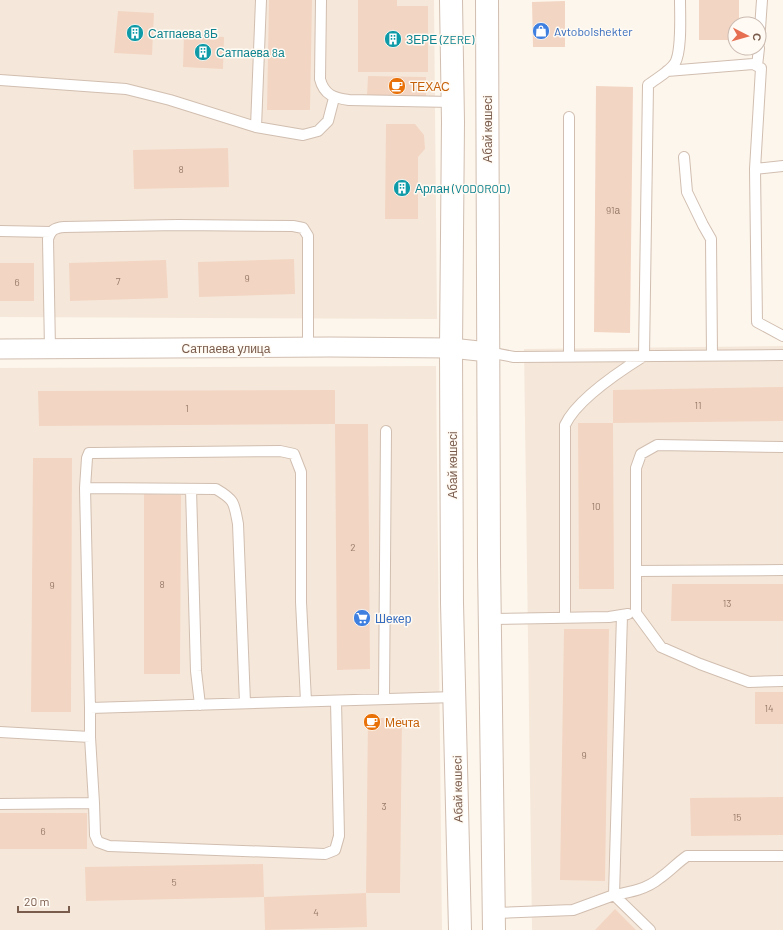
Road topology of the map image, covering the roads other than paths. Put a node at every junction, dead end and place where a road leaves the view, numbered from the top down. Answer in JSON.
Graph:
{"nodes":[{"id":1,"x":260,"y":0,"type":"edge"},
{"id":2,"x":321,"y":0,"type":"edge"},
{"id":3,"x":451,"y":0,"type":"edge"},
{"id":4,"x":487,"y":0,"type":"edge"},
{"id":5,"x":680,"y":0,"type":"edge"},
{"id":6,"x":762,"y":0,"type":"edge"},
{"id":7,"x":761,"y":16,"type":"edge"},
{"id":8,"x":758,"y":56,"type":"edge"},
{"id":9,"x":757,"y":66,"type":"junction"},
{"id":10,"x":667,"y":71,"type":"junction"},
{"id":11,"x":0,"y":80,"type":"edge"},
{"id":12,"x":334,"y":98,"type":"junction"},
{"id":13,"x":452,"y":102,"type":"junction"},
{"id":14,"x":569,"y":117,"type":"dead end"},
{"id":15,"x":256,"y":127,"type":"junction"},
{"id":16,"x":684,"y":157,"type":"dead end"},
{"id":17,"x":783,"y":166,"type":"edge"},
{"id":18,"x":755,"y":169,"type":"junction"},
{"id":19,"x":0,"y":232,"type":"edge"},
{"id":20,"x":51,"y":232,"type":"junction"},
{"id":21,"x":783,"y":336,"type":"edge"},
{"id":22,"x":308,"y":347,"type":"junction"},
{"id":23,"x":50,"y":348,"type":"junction"},
{"id":24,"x":451,"y":348,"type":"junction"},
{"id":25,"x":0,"y":349,"type":"edge"},
{"id":26,"x":488,"y":352,"type":"junction"},
{"id":27,"x":783,"y":354,"type":"edge"},
{"id":28,"x":712,"y":355,"type":"junction"},
{"id":29,"x":644,"y":356,"type":"junction"},
{"id":30,"x":569,"y":357,"type":"junction"},
{"id":31,"x":386,"y":431,"type":"dead end"},
{"id":32,"x":783,"y":447,"type":"edge"},
{"id":33,"x":84,"y":488,"type":"junction"},
{"id":34,"x":192,"y":489,"type":"junction"},
{"id":35,"x":783,"y":570,"type":"edge"},
{"id":36,"x":636,"y":571,"type":"junction"},
{"id":37,"x":636,"y":613,"type":"junction"},
{"id":38,"x":622,"y":615,"type":"junction"},
{"id":39,"x":565,"y":618,"type":"junction"},
{"id":40,"x":490,"y":619,"type":"junction"},
{"id":41,"x":783,"y":682,"type":"edge"},
{"id":42,"x":454,"y":697,"type":"junction"},
{"id":43,"x":384,"y":699,"type":"junction"},
{"id":44,"x":336,"y":700,"type":"junction"},
{"id":45,"x":306,"y":702,"type":"junction"},
{"id":46,"x":245,"y":703,"type":"junction"},
{"id":47,"x":200,"y":705,"type":"junction"},
{"id":48,"x":90,"y":708,"type":"junction"},
{"id":49,"x":0,"y":732,"type":"edge"},
{"id":50,"x":90,"y":738,"type":"junction"},
{"id":51,"x":94,"y":803,"type":"junction"},
{"id":52,"x":0,"y":804,"type":"edge"},
{"id":53,"x":783,"y":856,"type":"edge"},
{"id":54,"x":614,"y":895,"type":"junction"},
{"id":55,"x":494,"y":921,"type":"edge"},
{"id":56,"x":460,"y":930,"type":"edge"},
{"id":57,"x":650,"y":930,"type":"edge"}],
"edges":[{"from":1,"to":15,"type":"lane"},
{"from":2,"to":12,"type":"lane"},
{"from":3,"to":13,"type":"street","name":"Абай көшесі"},
{"from":4,"to":26,"type":"street","name":"Абай көшесі"},
{"from":5,"to":10,"type":"lane"},
{"from":6,"to":7,"type":"lane"},
{"from":8,"to":9,"type":"lane"},
{"from":9,"to":10,"type":"lane"},
{"from":9,"to":18,"type":"lane"},
{"from":10,"to":29,"type":"lane"},
{"from":11,"to":15,"type":"lane"},
{"from":12,"to":13,"type":"lane"},
{"from":12,"to":15,"type":"lane"},
{"from":13,"to":24,"type":"street","name":"Абай көшесі"},
{"from":14,"to":30,"type":"lane"},
{"from":16,"to":28,"type":"lane"},
{"from":17,"to":18,"type":"lane"},
{"from":18,"to":21,"type":"lane"},
{"from":19,"to":20,"type":"lane"},
{"from":20,"to":22,"type":"lane"},
{"from":20,"to":23,"type":"lane"},
{"from":22,"to":23,"type":"street","name":"Сатпаева улица"},
{"from":22,"to":24,"type":"street","name":"Сатпаева улица"},
{"from":23,"to":25,"type":"street","name":"Сатпаева улица"},
{"from":24,"to":26,"type":"street","name":"Сатпаева улица"},
{"from":24,"to":42,"type":"street","name":"Абай көшесі"},
{"from":26,"to":30,"type":"lane"},
{"from":26,"to":40,"type":"street","name":"Абай көшесі"},
{"from":27,"to":28,"type":"lane"},
{"from":28,"to":29,"type":"lane"},
{"from":29,"to":30,"type":"lane"},
{"from":29,"to":39,"type":"lane"},
{"from":31,"to":43,"type":"lane"},
{"from":32,"to":36,"type":"lane"},
{"from":33,"to":34,"type":"lane"},
{"from":33,"to":45,"type":"lane"},
{"from":33,"to":48,"type":"lane"},
{"from":34,"to":46,"type":"lane"},
{"from":34,"to":47,"type":"lane"},
{"from":35,"to":36,"type":"lane"},
{"from":36,"to":37,"type":"lane"},
{"from":37,"to":38,"type":"lane"},
{"from":37,"to":41,"type":"lane"},
{"from":38,"to":39,"type":"lane"},
{"from":38,"to":54,"type":"lane"},
{"from":39,"to":40,"type":"lane"},
{"from":40,"to":55,"type":"street","name":"Абай көшесі"},
{"from":42,"to":43,"type":"lane"},
{"from":42,"to":56,"type":"street","name":"Абай көшесі"},
{"from":43,"to":44,"type":"lane"},
{"from":44,"to":45,"type":"lane"},
{"from":44,"to":51,"type":"lane"},
{"from":45,"to":46,"type":"lane"},
{"from":46,"to":47,"type":"lane"},
{"from":47,"to":48,"type":"lane"},
{"from":48,"to":50,"type":"lane"},
{"from":49,"to":50,"type":"lane"},
{"from":50,"to":51,"type":"lane"},
{"from":51,"to":52,"type":"lane"},
{"from":53,"to":54,"type":"lane"},
{"from":54,"to":55,"type":"lane"},
{"from":54,"to":57,"type":"lane"}]}
